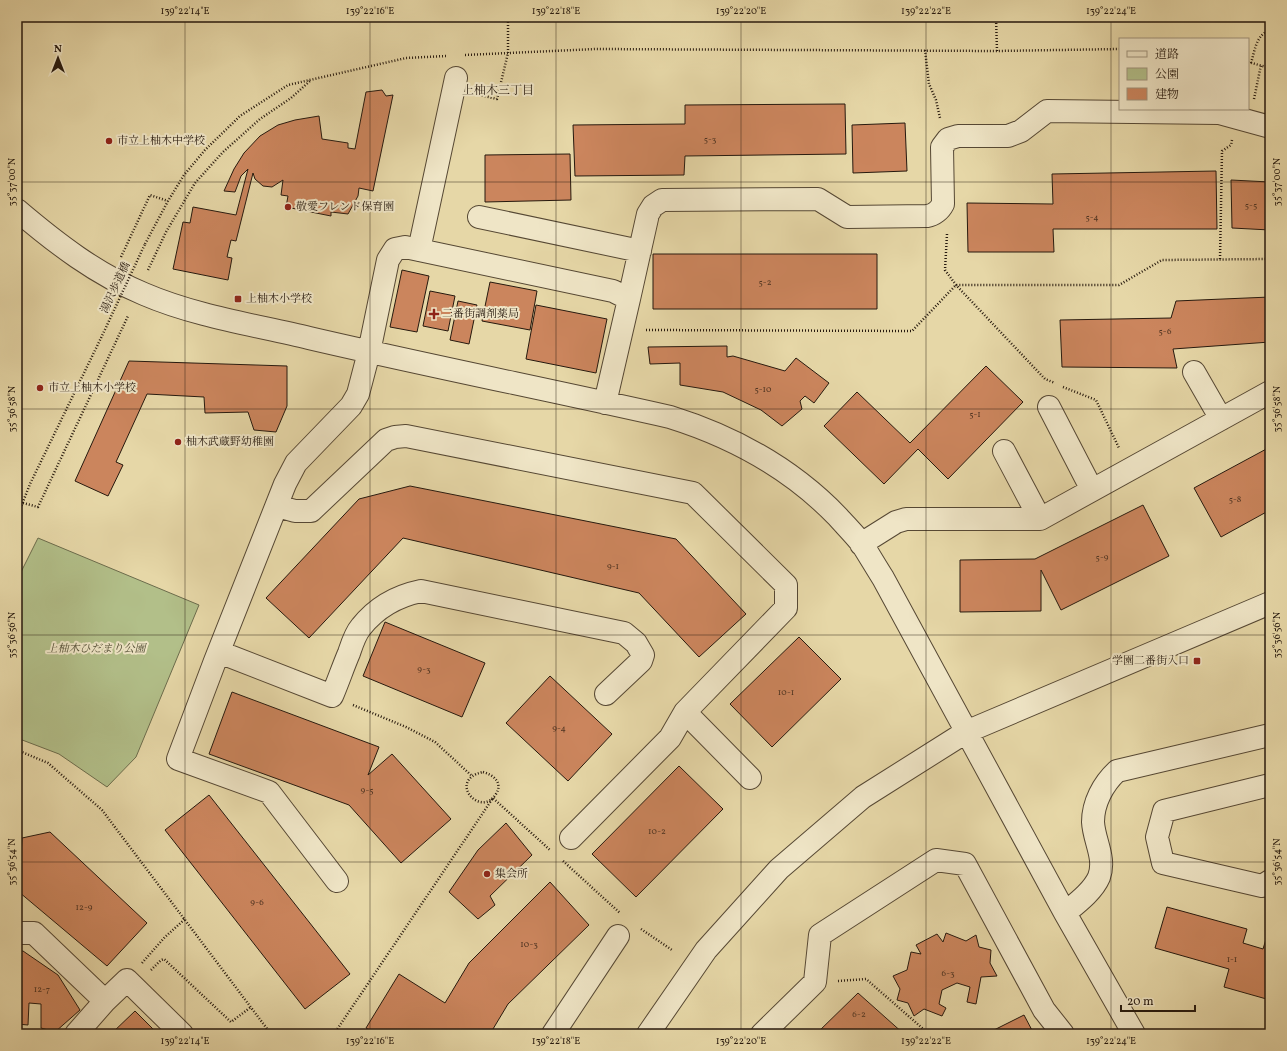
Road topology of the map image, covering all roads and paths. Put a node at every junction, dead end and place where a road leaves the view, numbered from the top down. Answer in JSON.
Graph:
{"nodes":[{"id":1,"x":508,"y":17,"type":"edge"},
{"id":2,"x":996,"y":17,"type":"edge"},
{"id":3,"x":1270,"y":30,"type":"edge"},
{"id":4,"x":1119,"y":49,"type":"edge"},
{"id":5,"x":925,"y":50,"type":"junction"},
{"id":6,"x":997,"y":51,"type":"junction"},
{"id":7,"x":508,"y":53,"type":"junction"},
{"id":8,"x":461,"y":55,"type":"dead end"},
{"id":9,"x":453,"y":56,"type":"dead end"},
{"id":10,"x":1250,"y":62,"type":"edge"},
{"id":11,"x":1261,"y":65,"type":"junction"},
{"id":12,"x":1270,"y":68,"type":"edge"},
{"id":13,"x":312,"y":80,"type":"junction"},
{"id":14,"x":455,"y":83,"type":"joint"},
{"id":15,"x":1252,"y":122,"type":"edge"},
{"id":16,"x":948,"y":139,"type":"junction"},
{"id":17,"x":168,"y":201,"type":"junction"},
{"id":18,"x":17,"y":210,"type":"edge"},
{"id":19,"x":480,"y":217,"type":"dead end"},
{"id":20,"x":947,"y":233,"type":"dead end"},
{"id":21,"x":420,"y":250,"type":"junction"},
{"id":22,"x":640,"y":251,"type":"junction"},
{"id":23,"x":120,"y":259,"type":"dead end"},
{"id":24,"x":1220,"y":259,"type":"junction"},
{"id":25,"x":1270,"y":259,"type":"edge"},
{"id":26,"x":147,"y":272,"type":"dead end"},
{"id":27,"x":956,"y":285,"type":"junction"},
{"id":28,"x":629,"y":299,"type":"junction"},
{"id":29,"x":128,"y":316,"type":"dead end"},
{"id":30,"x":639,"y":330,"type":"dead end"},
{"id":31,"x":369,"y":352,"type":"junction"},
{"id":32,"x":1194,"y":372,"type":"dead end"},
{"id":33,"x":1270,"y":392,"type":"edge"},
{"id":34,"x":605,"y":402,"type":"junction"},
{"id":35,"x":1049,"y":407,"type":"dead end"},
{"id":36,"x":1221,"y":419,"type":"junction"},
{"id":37,"x":1004,"y":451,"type":"dead end"},
{"id":38,"x":1129,"y":470,"type":"junction"},
{"id":39,"x":1092,"y":490,"type":"junction"},
{"id":40,"x":23,"y":503,"type":"junction"},
{"id":41,"x":277,"y":506,"type":"junction"},
{"id":42,"x":17,"y":517,"type":"edge"},
{"id":43,"x":1040,"y":519,"type":"junction"},
{"id":44,"x":861,"y":544,"type":"junction"},
{"id":45,"x":1270,"y":603,"type":"edge"},
{"id":46,"x":219,"y":652,"type":"junction"},
{"id":47,"x":606,"y":694,"type":"dead end"},
{"id":48,"x":332,"y":696,"type":"junction"},
{"id":49,"x":685,"y":712,"type":"junction"},
{"id":50,"x":966,"y":732,"type":"junction"},
{"id":51,"x":1270,"y":735,"type":"edge"},
{"id":52,"x":17,"y":750,"type":"edge"},
{"id":53,"x":472,"y":776,"type":"junction"},
{"id":54,"x":750,"y":778,"type":"dead end"},
{"id":55,"x":1270,"y":785,"type":"edge"},
{"id":56,"x":493,"y":798,"type":"junction"},
{"id":57,"x":571,"y":838,"type":"dead end"},
{"id":58,"x":555,"y":854,"type":"dead end"},
{"id":59,"x":560,"y":859,"type":"dead end"},
{"id":60,"x":337,"y":881,"type":"dead end"},
{"id":61,"x":1270,"y":881,"type":"edge"},
{"id":62,"x":1065,"y":913,"type":"junction"},
{"id":63,"x":185,"y":919,"type":"junction"},
{"id":64,"x":626,"y":926,"type":"junction"},
{"id":65,"x":17,"y":933,"type":"edge"},
{"id":66,"x":672,"y":950,"type":"dead end"},
{"id":67,"x":148,"y":956,"type":"dead end"},
{"id":68,"x":146,"y":971,"type":"dead end"},
{"id":69,"x":815,"y":982,"type":"junction"},
{"id":70,"x":105,"y":1001,"type":"junction"},
{"id":71,"x":251,"y":1007,"type":"junction"},
{"id":72,"x":76,"y":1034,"type":"edge"},
{"id":73,"x":182,"y":1034,"type":"edge"},
{"id":74,"x":271,"y":1034,"type":"edge"},
{"id":75,"x":334,"y":1034,"type":"edge"},
{"id":76,"x":553,"y":1034,"type":"edge"},
{"id":77,"x":648,"y":1034,"type":"edge"},
{"id":78,"x":762,"y":1034,"type":"edge"},
{"id":79,"x":929,"y":1034,"type":"edge"},
{"id":80,"x":1063,"y":1034,"type":"edge"},
{"id":81,"x":1134,"y":1034,"type":"edge"}],
"edges":[{"from":1,"to":7,"type":"path"},
{"from":2,"to":6,"type":"path"},
{"from":3,"to":10,"type":"path"},
{"from":4,"to":6,"type":"path"},
{"from":5,"to":6,"type":"path"},
{"from":5,"to":7,"type":"path"},
{"from":5,"to":16,"type":"path"},
{"from":7,"to":8,"type":"path"},
{"from":7,"to":14,"type":"path"},
{"from":9,"to":13,"type":"path","name":"湯沢歩道橋"},
{"from":10,"to":11,"type":"path"},
{"from":11,"to":12,"type":"path"},
{"from":11,"to":15,"type":"path"},
{"from":13,"to":17,"type":"path","name":"湯沢歩道橋"},
{"from":13,"to":26,"type":"path"},
{"from":14,"to":21,"type":"street"},
{"from":15,"to":16,"type":"street"},
{"from":15,"to":24,"type":"path"},
{"from":16,"to":22,"type":"street"},
{"from":17,"to":23,"type":"path"},
{"from":17,"to":40,"type":"path","name":"湯沢歩道橋","bridge":true},
{"from":18,"to":31,"type":"street"},
{"from":19,"to":22,"type":"street"},
{"from":20,"to":27,"type":"path"},
{"from":21,"to":28,"type":"street"},
{"from":21,"to":31,"type":"street"},
{"from":22,"to":28,"type":"street"},
{"from":24,"to":25,"type":"path"},
{"from":24,"to":27,"type":"path"},
{"from":27,"to":30,"type":"path"},
{"from":27,"to":38,"type":"path"},
{"from":28,"to":34,"type":"street"},
{"from":29,"to":40,"type":"path"},
{"from":31,"to":34,"type":"street"},
{"from":31,"to":41,"type":"street"},
{"from":32,"to":36,"type":"street"},
{"from":33,"to":36,"type":"street"},
{"from":34,"to":44,"type":"street"},
{"from":35,"to":39,"type":"street"},
{"from":36,"to":38,"type":"street"},
{"from":37,"to":43,"type":"street"},
{"from":38,"to":39,"type":"street"},
{"from":39,"to":43,"type":"street"},
{"from":40,"to":42,"type":"path","name":"湯沢歩道橋"},
{"from":41,"to":46,"type":"street"},
{"from":41,"to":49,"type":"street"},
{"from":43,"to":44,"type":"street"},
{"from":44,"to":50,"type":"street"},
{"from":45,"to":50,"type":"street"},
{"from":46,"to":48,"type":"street"},
{"from":46,"to":60,"type":"street"},
{"from":47,"to":48,"type":"street"},
{"from":48,"to":53,"type":"path"},
{"from":49,"to":54,"type":"street"},
{"from":49,"to":57,"type":"street"},
{"from":50,"to":62,"type":"street"},
{"from":50,"to":77,"type":"street"},
{"from":51,"to":62,"type":"street"},
{"from":52,"to":63,"type":"path"},
{"from":53,"to":56,"type":"path"},
{"from":53,"to":56,"type":"path"},
{"from":55,"to":61,"type":"street"},
{"from":56,"to":58,"type":"path"},
{"from":56,"to":75,"type":"path"},
{"from":59,"to":64,"type":"path"},
{"from":62,"to":81,"type":"street"},
{"from":63,"to":67,"type":"path"},
{"from":63,"to":71,"type":"path"},
{"from":64,"to":66,"type":"path"},
{"from":64,"to":76,"type":"street"},
{"from":65,"to":70,"type":"street"},
{"from":68,"to":71,"type":"path"},
{"from":69,"to":78,"type":"street"},
{"from":69,"to":79,"type":"path"},
{"from":69,"to":80,"type":"street"},
{"from":70,"to":72,"type":"street"},
{"from":70,"to":73,"type":"street"},
{"from":71,"to":74,"type":"path"}]}
